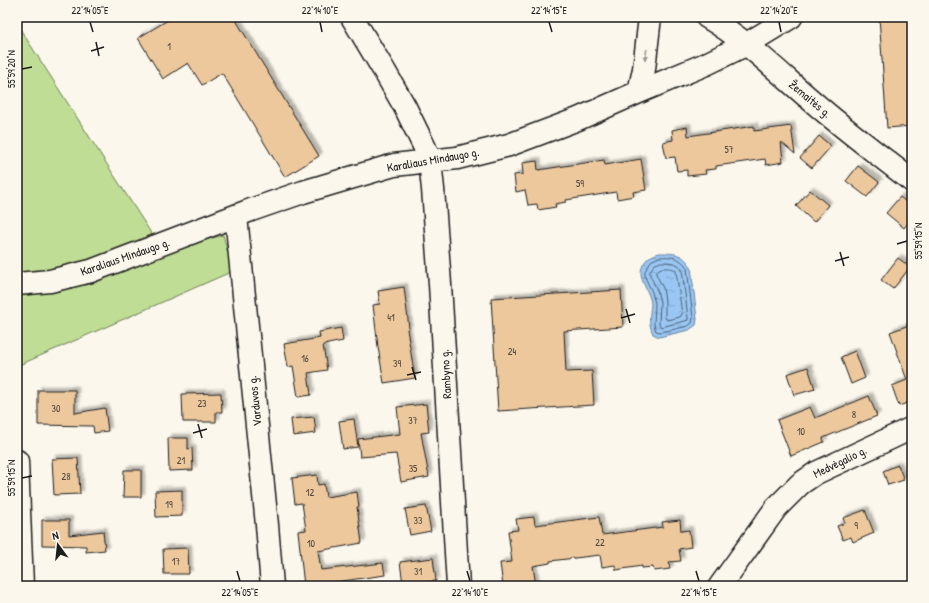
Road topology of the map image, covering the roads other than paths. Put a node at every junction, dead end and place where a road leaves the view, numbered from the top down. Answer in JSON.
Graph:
{"nodes":[{"id":1,"x":352,"y":17,"type":"edge"},
{"id":2,"x":650,"y":17,"type":"edge"},
{"id":3,"x":707,"y":17,"type":"edge"},
{"id":4,"x":791,"y":17,"type":"edge"},
{"id":5,"x":747,"y":44,"type":"junction"},
{"id":6,"x":639,"y":92,"type":"junction"},
{"id":7,"x":430,"y":162,"type":"junction"},
{"id":8,"x":912,"y":181,"type":"edge"},
{"id":9,"x":236,"y":216,"type":"junction"},
{"id":10,"x":17,"y":284,"type":"edge"},
{"id":11,"x":912,"y":428,"type":"edge"},
{"id":12,"x":17,"y":461,"type":"edge"},
{"id":13,"x":18,"y":518,"type":"edge"},
{"id":14,"x":22,"y":586,"type":"edge"},
{"id":15,"x":272,"y":586,"type":"edge"},
{"id":16,"x":458,"y":586,"type":"edge"},
{"id":17,"x":720,"y":586,"type":"edge"}],
"edges":[{"from":1,"to":7,"type":"street","name":"Rambyno g."},
{"from":2,"to":6,"type":"street","one_way":true},
{"from":3,"to":5,"type":"street","name":"Žemaitės g."},
{"from":4,"to":5,"type":"street","name":"Karaliaus Mindaugo g."},
{"from":5,"to":6,"type":"street","name":"Karaliaus Mindaugo g."},
{"from":5,"to":8,"type":"street","name":"Žemaitės g."},
{"from":6,"to":7,"type":"street","name":"Karaliaus Mindaugo g."},
{"from":7,"to":9,"type":"street","name":"Karaliaus Mindaugo g."},
{"from":7,"to":16,"type":"street","name":"Rambyno g."},
{"from":9,"to":10,"type":"street","name":"Karaliaus Mindaugo g."},
{"from":9,"to":15,"type":"street","name":"Varduvos g."},
{"from":11,"to":17,"type":"street","name":"Medvėgalio g."},
{"from":12,"to":13,"type":"street"},
{"from":13,"to":14,"type":"street"}]}
